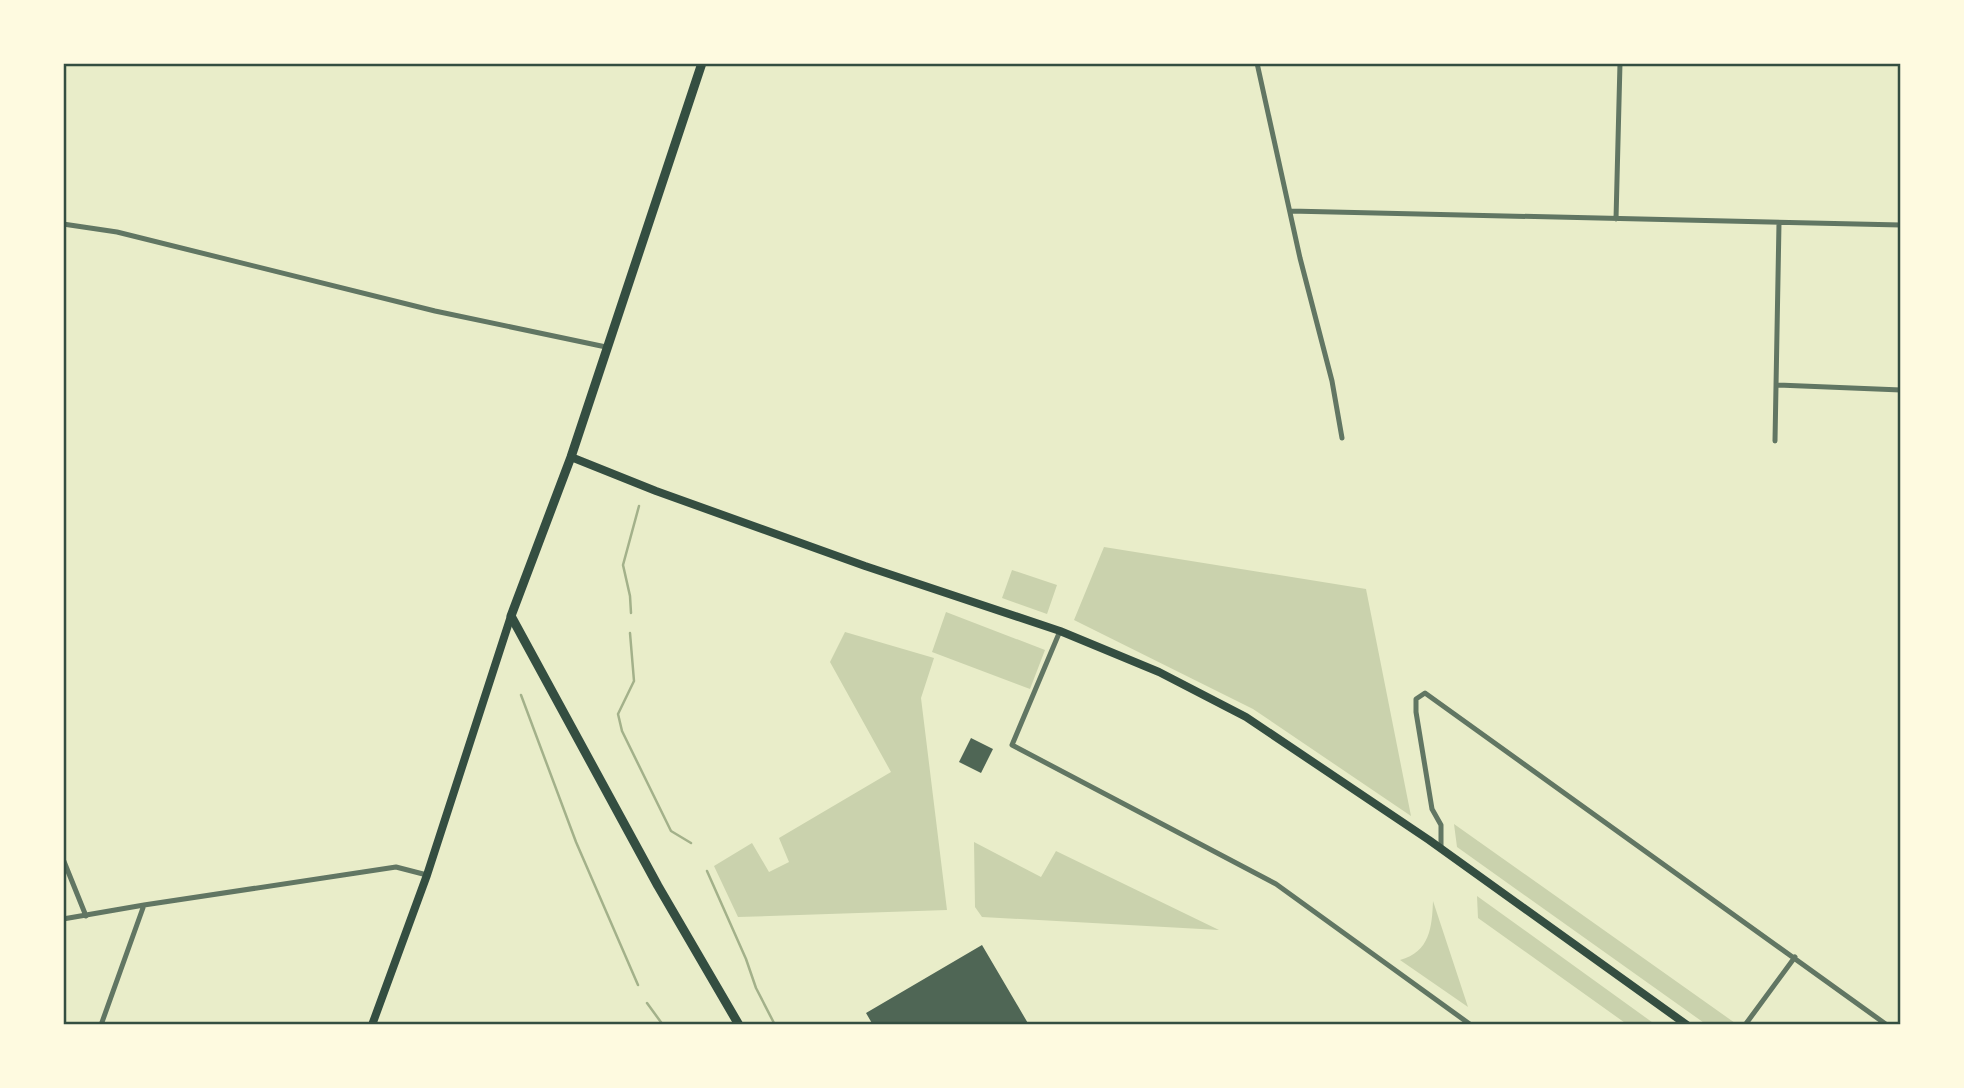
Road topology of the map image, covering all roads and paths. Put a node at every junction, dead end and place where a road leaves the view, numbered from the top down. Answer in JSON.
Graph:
{"nodes":[{"id":1,"x":702,"y":63,"type":"edge"},
{"id":2,"x":1257,"y":63,"type":"edge"},
{"id":3,"x":1620,"y":63,"type":"edge"},
{"id":4,"x":1290,"y":211,"type":"junction"},
{"id":5,"x":1616,"y":219,"type":"junction"},
{"id":6,"x":1779,"y":223,"type":"junction"},
{"id":7,"x":63,"y":224,"type":"edge"},
{"id":8,"x":1901,"y":226,"type":"edge"},
{"id":9,"x":606,"y":347,"type":"junction"},
{"id":10,"x":1776,"y":385,"type":"junction"},
{"id":11,"x":1901,"y":390,"type":"edge"},
{"id":12,"x":1342,"y":438,"type":"dead end"},
{"id":13,"x":1775,"y":441,"type":"dead end"},
{"id":14,"x":571,"y":457,"type":"junction"},
{"id":15,"x":511,"y":615,"type":"junction"},
{"id":16,"x":1060,"y":631,"type":"junction"},
{"id":17,"x":1441,"y":849,"type":"junction"},
{"id":18,"x":63,"y":859,"type":"edge"},
{"id":19,"x":427,"y":875,"type":"junction"},
{"id":20,"x":144,"y":905,"type":"junction"},
{"id":21,"x":86,"y":915,"type":"junction"},
{"id":22,"x":63,"y":919,"type":"edge"},
{"id":23,"x":1795,"y":957,"type":"junction"},
{"id":24,"x":101,"y":1025,"type":"edge"},
{"id":25,"x":372,"y":1025,"type":"edge"},
{"id":26,"x":739,"y":1025,"type":"edge"},
{"id":27,"x":1471,"y":1025,"type":"edge"},
{"id":28,"x":1687,"y":1025,"type":"edge"},
{"id":29,"x":1745,"y":1025,"type":"edge"},
{"id":30,"x":1887,"y":1025,"type":"edge"}],
"edges":[{"from":1,"to":9,"type":"highway"},
{"from":2,"to":4,"type":"street"},
{"from":3,"to":5,"type":"street"},
{"from":4,"to":5,"type":"street"},
{"from":4,"to":12,"type":"street"},
{"from":5,"to":6,"type":"street"},
{"from":6,"to":8,"type":"street"},
{"from":6,"to":10,"type":"street"},
{"from":7,"to":9,"type":"street"},
{"from":9,"to":14,"type":"highway"},
{"from":10,"to":11,"type":"street"},
{"from":10,"to":13,"type":"street"},
{"from":14,"to":15,"type":"highway"},
{"from":14,"to":16,"type":"main road"},
{"from":15,"to":19,"type":"main road"},
{"from":15,"to":26,"type":"highway"},
{"from":16,"to":17,"type":"main road"},
{"from":16,"to":27,"type":"street"},
{"from":17,"to":23,"type":"street"},
{"from":17,"to":28,"type":"main road"},
{"from":18,"to":21,"type":"street"},
{"from":19,"to":20,"type":"street"},
{"from":19,"to":25,"type":"main road"},
{"from":20,"to":21,"type":"street"},
{"from":20,"to":24,"type":"street"},
{"from":21,"to":22,"type":"street"},
{"from":23,"to":29,"type":"street"},
{"from":23,"to":30,"type":"street"}]}
